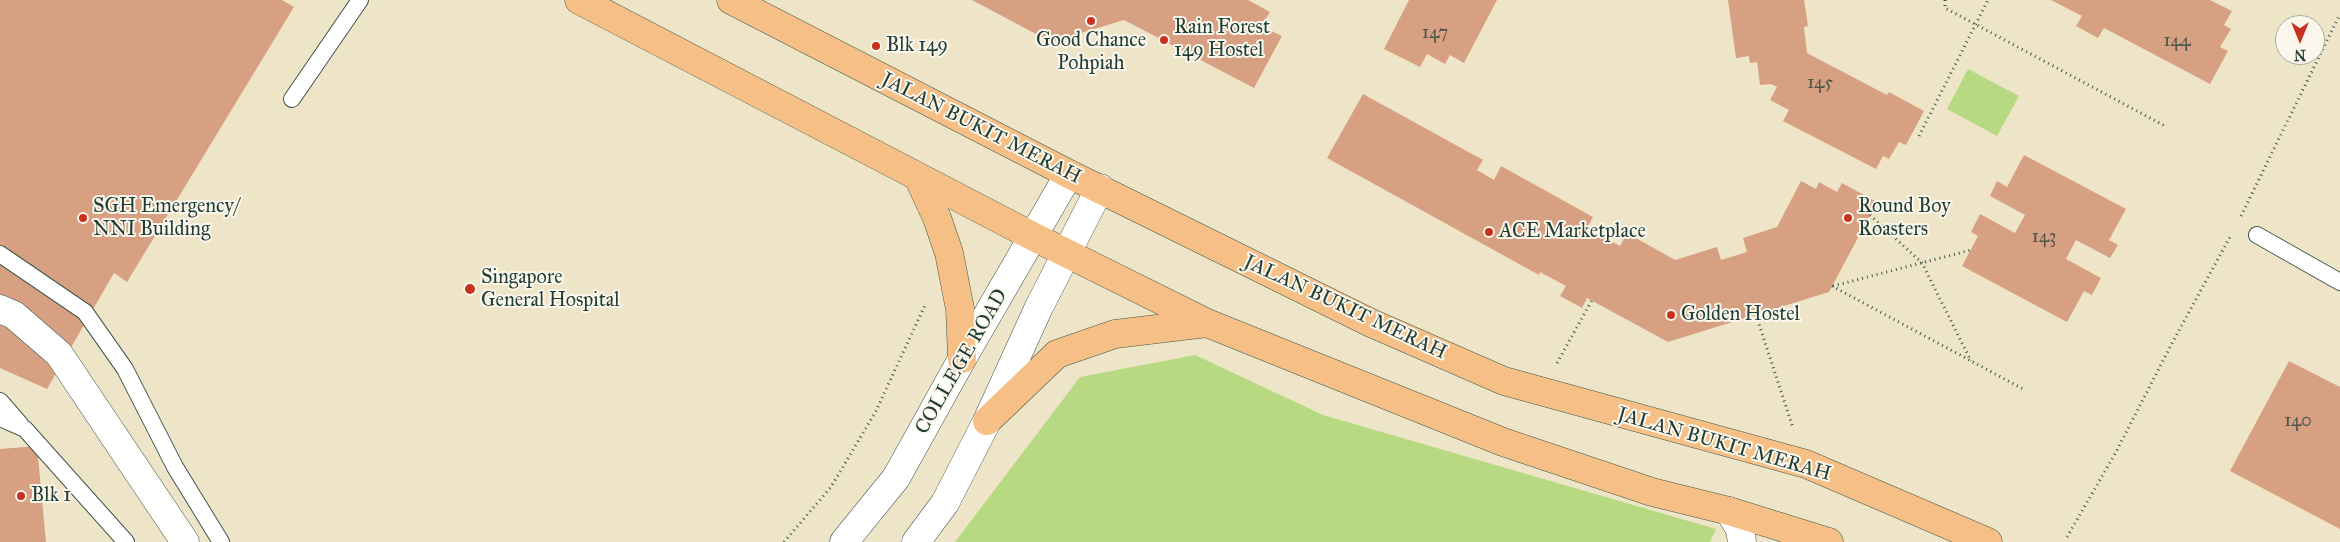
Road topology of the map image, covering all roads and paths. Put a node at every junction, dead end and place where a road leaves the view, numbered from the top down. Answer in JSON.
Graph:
{"nodes":[{"id":1,"x":360,"y":0,"type":"edge"},
{"id":2,"x":579,"y":0,"type":"edge"},
{"id":3,"x":731,"y":0,"type":"edge"},
{"id":4,"x":1945,"y":0,"type":"edge"},
{"id":5,"x":1988,"y":0,"type":"edge"},
{"id":6,"x":2340,"y":14,"type":"edge"},
{"id":7,"x":1976,"y":24,"type":"junction"},
{"id":8,"x":292,"y":99,"type":"dead end"},
{"id":9,"x":2165,"y":126,"type":"dead end"},
{"id":10,"x":1919,"y":136,"type":"dead end"},
{"id":11,"x":1069,"y":174,"type":"junction"},
{"id":12,"x":918,"y":177,"type":"junction"},
{"id":13,"x":1100,"y":188,"type":"junction"},
{"id":14,"x":1870,"y":215,"type":"dead end"},
{"id":15,"x":2238,"y":221,"type":"dead end"},
{"id":16,"x":2234,"y":230,"type":"dead end"},
{"id":17,"x":2257,"y":235,"type":"dead end"},
{"id":18,"x":1034,"y":237,"type":"junction"},
{"id":19,"x":1971,"y":250,"type":"dead end"},
{"id":20,"x":1068,"y":252,"type":"junction"},
{"id":21,"x":0,"y":254,"type":"edge"},
{"id":22,"x":1922,"y":262,"type":"junction"},
{"id":23,"x":2340,"y":282,"type":"edge"},
{"id":24,"x":929,"y":297,"type":"dead end"},
{"id":25,"x":1592,"y":300,"type":"dead end"},
{"id":26,"x":0,"y":310,"type":"edge"},
{"id":27,"x":1756,"y":314,"type":"dead end"},
{"id":28,"x":1207,"y":323,"type":"junction"},
{"id":29,"x":962,"y":359,"type":"junction"},
{"id":30,"x":1971,"y":361,"type":"junction"},
{"id":31,"x":1556,"y":366,"type":"dead end"},
{"id":32,"x":2025,"y":390,"type":"dead end"},
{"id":33,"x":0,"y":400,"type":"edge"},
{"id":34,"x":0,"y":418,"type":"edge"},
{"id":35,"x":987,"y":421,"type":"junction"},
{"id":36,"x":1793,"y":429,"type":"dead end"},
{"id":37,"x":25,"y":430,"type":"junction"},
{"id":38,"x":1730,"y":511,"type":"junction"},
{"id":39,"x":2067,"y":537,"type":"dead end"},
{"id":40,"x":1813,"y":540,"type":"edge"},
{"id":41,"x":126,"y":542,"type":"edge"},
{"id":42,"x":185,"y":542,"type":"edge"},
{"id":43,"x":221,"y":542,"type":"edge"},
{"id":44,"x":784,"y":542,"type":"edge"},
{"id":45,"x":844,"y":542,"type":"edge"},
{"id":46,"x":916,"y":542,"type":"edge"},
{"id":47,"x":1742,"y":542,"type":"edge"},
{"id":48,"x":1988,"y":542,"type":"edge"}],
"edges":[{"from":1,"to":8,"type":"lane"},
{"from":2,"to":12,"type":"main road"},
{"from":3,"to":11,"type":"main road","name":"JALAN BUKIT MERAH"},
{"from":4,"to":7,"type":"path"},
{"from":5,"to":7,"type":"path"},
{"from":6,"to":15,"type":"path"},
{"from":7,"to":9,"type":"path"},
{"from":7,"to":10,"type":"path"},
{"from":11,"to":13,"type":"main road","name":"JALAN BUKIT MERAH"},
{"from":11,"to":18,"type":"street","name":"COLLEGE ROAD"},
{"from":12,"to":18,"type":"main road"},
{"from":12,"to":29,"type":"main road"},
{"from":13,"to":20,"type":"street","name":"COLLEGE ROAD"},
{"from":13,"to":48,"type":"main road","name":"JALAN BUKIT MERAH"},
{"from":14,"to":22,"type":"path"},
{"from":16,"to":39,"type":"path"},
{"from":17,"to":23,"type":"lane"},
{"from":18,"to":20,"type":"main road"},
{"from":18,"to":29,"type":"street","name":"COLLEGE ROAD"},
{"from":19,"to":22,"type":"path"},
{"from":20,"to":28,"type":"main road"},
{"from":20,"to":35,"type":"street","name":"COLLEGE ROAD"},
{"from":21,"to":43,"type":"lane"},
{"from":22,"to":30,"type":"path"},
{"from":22,"to":30,"type":"path"},
{"from":24,"to":44,"type":"path"},
{"from":25,"to":31,"type":"path"},
{"from":26,"to":42,"type":"street"},
{"from":27,"to":36,"type":"path"},
{"from":28,"to":35,"type":"main road"},
{"from":28,"to":38,"type":"main road"},
{"from":29,"to":45,"type":"street","name":"COLLEGE ROAD"},
{"from":30,"to":32,"type":"path"},
{"from":33,"to":37,"type":"lane"},
{"from":34,"to":37,"type":"lane"},
{"from":35,"to":46,"type":"street","name":"COLLEGE ROAD"},
{"from":37,"to":41,"type":"lane"},
{"from":38,"to":40,"type":"main road"},
{"from":38,"to":47,"type":"street"}]}
